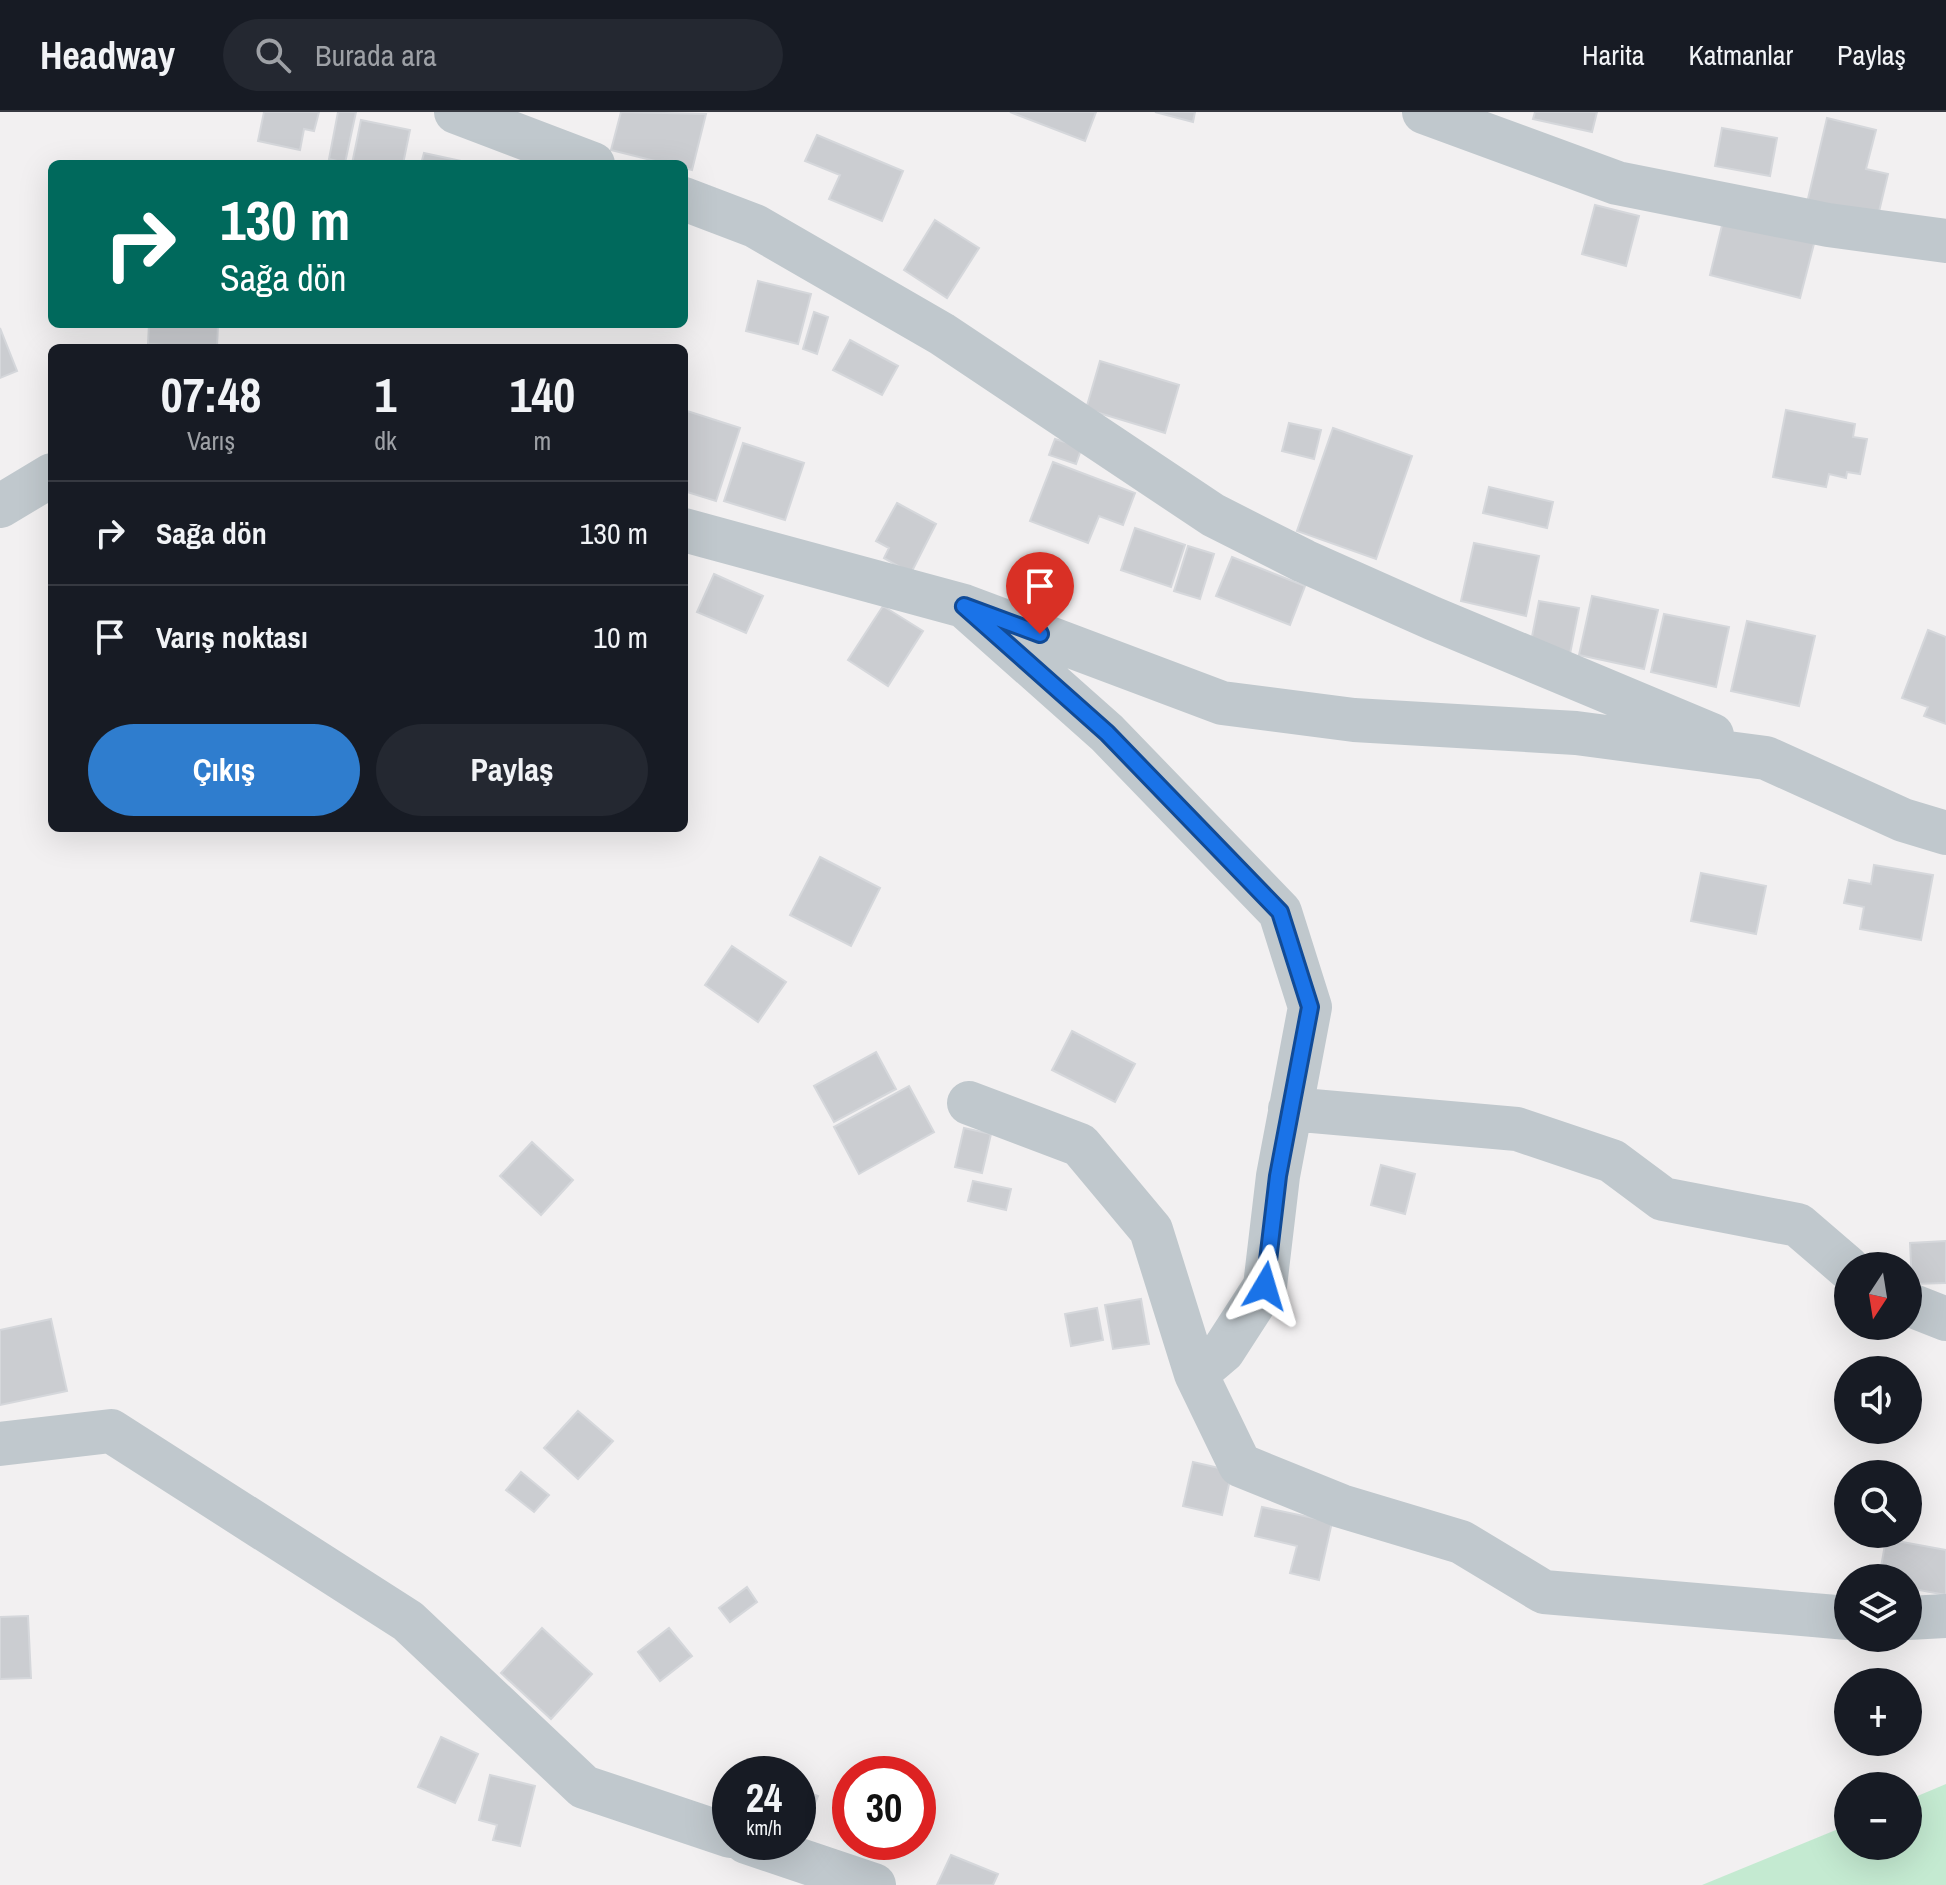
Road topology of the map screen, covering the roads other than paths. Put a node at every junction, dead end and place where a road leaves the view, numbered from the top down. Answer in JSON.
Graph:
{"nodes":[{"id":1,"x":456,"y":112,"type":"edge"},
{"id":2,"x":1424,"y":112,"type":"edge"},
{"id":3,"x":582,"y":160,"type":"edge"},
{"id":4,"x":688,"y":201,"type":"edge"},
{"id":5,"x":1946,"y":241,"type":"edge"},
{"id":6,"x":48,"y":477,"type":"edge"},
{"id":7,"x":0,"y":506,"type":"edge"},
{"id":8,"x":688,"y":531,"type":"edge"},
{"id":9,"x":964,"y":606,"type":"junction"},
{"id":10,"x":1766,"y":758,"type":"junction"},
{"id":11,"x":1946,"y":833,"type":"edge"},
{"id":12,"x":969,"y":1103,"type":"dead end"},
{"id":13,"x":1290,"y":1109,"type":"junction"},
{"id":14,"x":1834,"y":1256,"type":"edge"},
{"id":15,"x":1922,"y":1310,"type":"edge"},
{"id":16,"x":1946,"y":1319,"type":"edge"},
{"id":17,"x":1196,"y":1374,"type":"junction"},
{"id":18,"x":0,"y":1444,"type":"edge"},
{"id":19,"x":1946,"y":1616,"type":"edge"},
{"id":20,"x":1834,"y":1617,"type":"edge"},
{"id":21,"x":1922,"y":1617,"type":"edge"},
{"id":22,"x":712,"y":1830,"type":"edge"},
{"id":23,"x":800,"y":1860,"type":"edge"},
{"id":24,"x":874,"y":1885,"type":"edge"}],
"edges":[{"from":1,"to":3,"type":"street"},
{"from":2,"to":5,"type":"street"},
{"from":4,"to":10,"type":"street"},
{"from":6,"to":7,"type":"street"},
{"from":8,"to":9,"type":"street"},
{"from":9,"to":10,"type":"street"},
{"from":9,"to":13,"type":"street"},
{"from":10,"to":11,"type":"street"},
{"from":12,"to":17,"type":"street"},
{"from":13,"to":14,"type":"street"},
{"from":13,"to":17,"type":"street"},
{"from":15,"to":16,"type":"street"},
{"from":17,"to":20,"type":"street"},
{"from":18,"to":22,"type":"street"},
{"from":19,"to":21,"type":"street"},
{"from":23,"to":24,"type":"street"}]}
